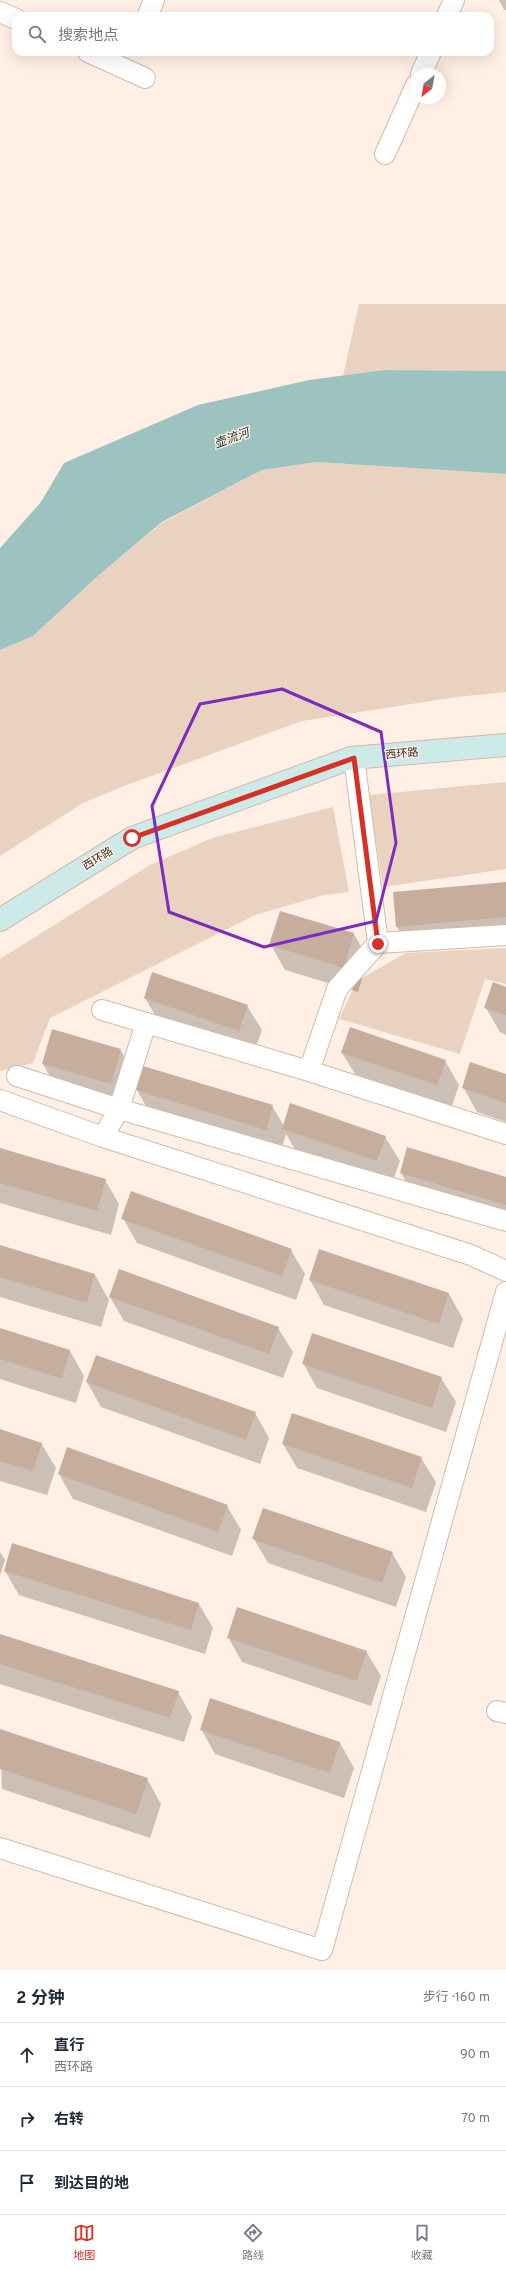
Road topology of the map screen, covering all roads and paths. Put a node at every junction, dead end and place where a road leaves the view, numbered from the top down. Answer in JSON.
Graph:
{"nodes":[{"id":1,"x":454,"y":0,"type":"edge"},
{"id":2,"x":0,"y":12,"type":"edge"},
{"id":3,"x":449,"y":12,"type":"edge"},
{"id":4,"x":12,"y":17,"type":"edge"},
{"id":5,"x":97,"y":56,"type":"edge"},
{"id":6,"x":429,"y":56,"type":"edge"},
{"id":7,"x":424,"y":68,"type":"edge"},
{"id":8,"x":145,"y":78,"type":"dead end"},
{"id":9,"x":410,"y":98,"type":"edge"},
{"id":10,"x":385,"y":154,"type":"dead end"},
{"id":11,"x":506,"y":745,"type":"edge"},
{"id":12,"x":354,"y":758,"type":"junction"},
{"id":13,"x":0,"y":920,"type":"edge"},
{"id":14,"x":506,"y":935,"type":"edge"},
{"id":15,"x":378,"y":944,"type":"junction"},
{"id":16,"x":102,"y":1010,"type":"dead end"},
{"id":17,"x":146,"y":1024,"type":"junction"},
{"id":18,"x":309,"y":1071,"type":"junction"},
{"id":19,"x":17,"y":1076,"type":"dead end"},
{"id":20,"x":0,"y":1100,"type":"edge"},
{"id":21,"x":119,"y":1109,"type":"junction"},
{"id":22,"x":506,"y":1134,"type":"edge"},
{"id":23,"x":102,"y":1137,"type":"junction"},
{"id":24,"x":506,"y":1221,"type":"edge"},
{"id":25,"x":506,"y":1271,"type":"edge"},
{"id":26,"x":506,"y":1292,"type":"edge"},
{"id":27,"x":0,"y":1848,"type":"edge"}],
"edges":[{"from":1,"to":3,"type":"street"},
{"from":2,"to":4,"type":"street"},
{"from":5,"to":8,"type":"street"},
{"from":6,"to":7,"type":"street"},
{"from":9,"to":10,"type":"street"},
{"from":11,"to":12,"type":"main road","name":"西环路"},
{"from":12,"to":13,"type":"main road","name":"西环路"},
{"from":12,"to":15,"type":"street"},
{"from":14,"to":15,"type":"street"},
{"from":15,"to":18,"type":"street"},
{"from":16,"to":17,"type":"street"},
{"from":17,"to":18,"type":"street"},
{"from":17,"to":21,"type":"street"},
{"from":18,"to":22,"type":"street"},
{"from":19,"to":21,"type":"street"},
{"from":20,"to":23,"type":"street"},
{"from":21,"to":23,"type":"street"},
{"from":21,"to":24,"type":"street"},
{"from":23,"to":25,"type":"street"},
{"from":26,"to":27,"type":"street"}]}
